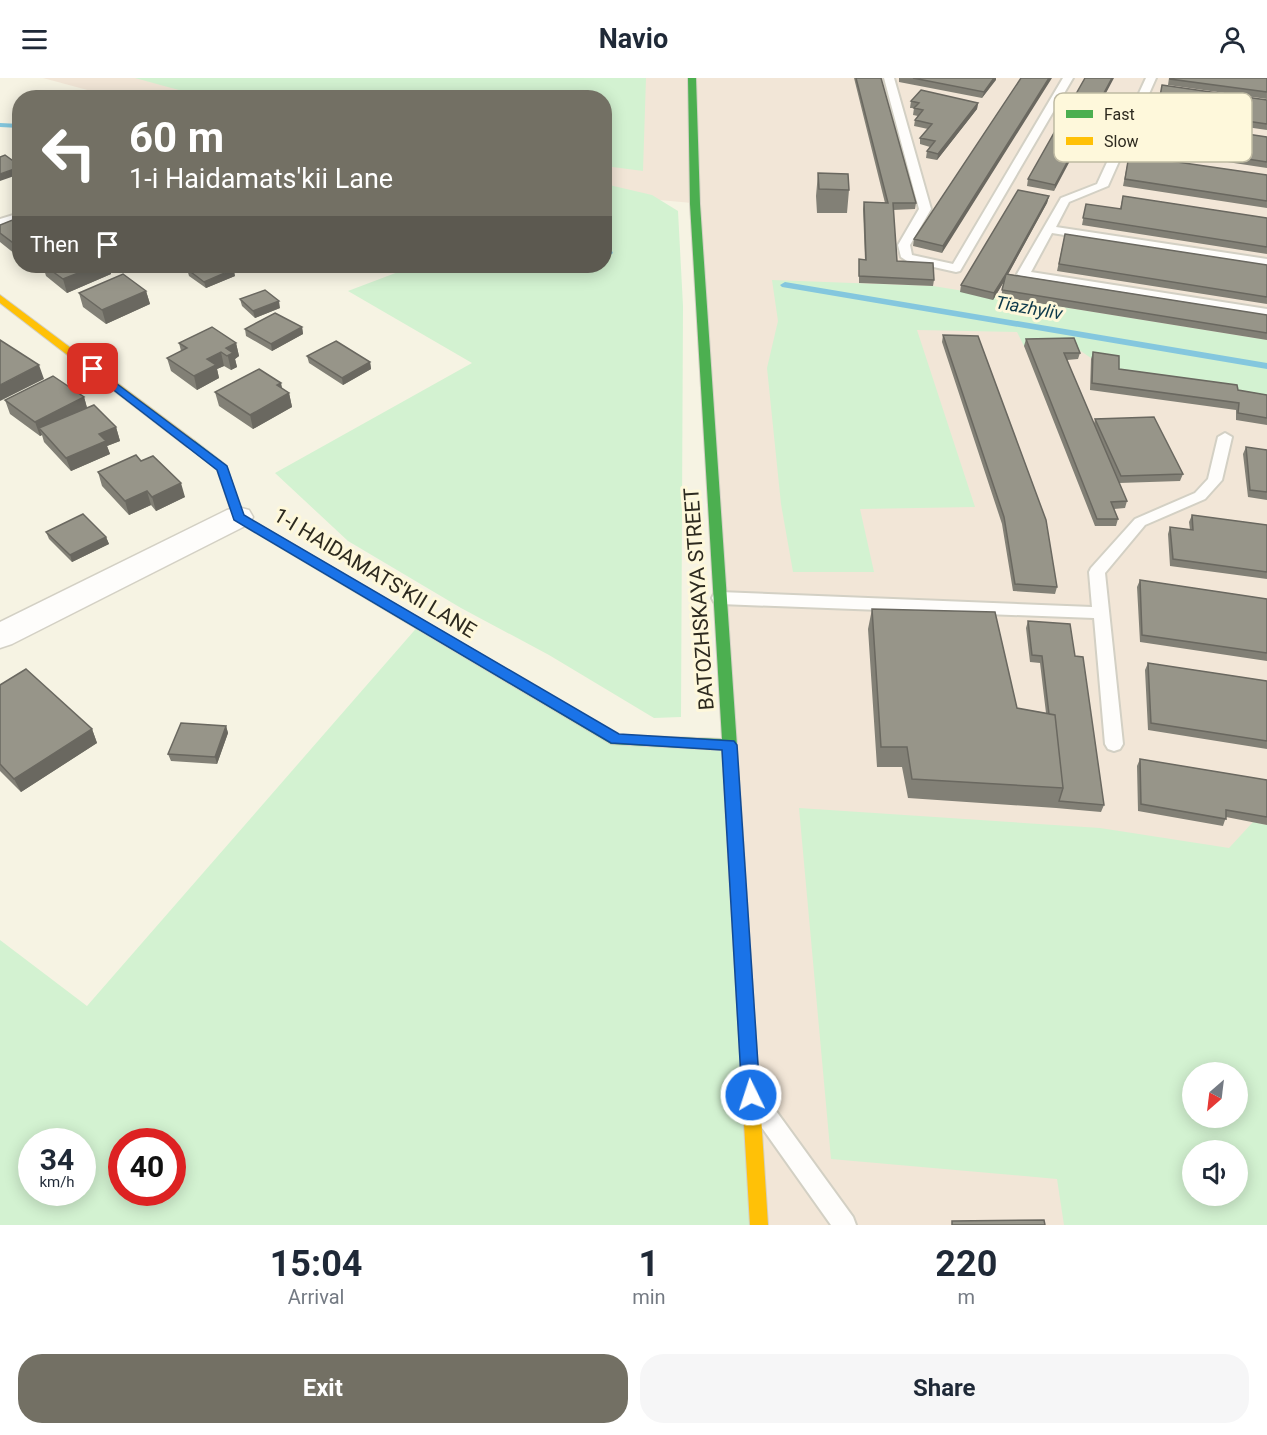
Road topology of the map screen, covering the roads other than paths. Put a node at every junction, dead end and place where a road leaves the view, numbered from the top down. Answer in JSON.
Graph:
{"nodes":[{"id":1,"x":692,"y":78,"type":"edge"},
{"id":2,"x":889,"y":78,"type":"edge"},
{"id":3,"x":1068,"y":78,"type":"edge"},
{"id":4,"x":1151,"y":78,"type":"edge"},
{"id":5,"x":1060,"y":93,"type":"edge"},
{"id":6,"x":1144,"y":93,"type":"edge"},
{"id":7,"x":1054,"y":104,"type":"edge"},
{"id":8,"x":1113,"y":162,"type":"edge"},
{"id":9,"x":1048,"y":229,"type":"junction"},
{"id":10,"x":1267,"y":263,"type":"edge"},
{"id":11,"x":0,"y":298,"type":"edge"},
{"id":12,"x":1267,"y":313,"type":"edge"},
{"id":13,"x":1225,"y":437,"type":"dead end"},
{"id":14,"x":238,"y":517,"type":"junction"},
{"id":15,"x":720,"y":598,"type":"junction"},
{"id":16,"x":1101,"y":613,"type":"junction"},
{"id":17,"x":0,"y":636,"type":"edge"},
{"id":18,"x":1114,"y":744,"type":"dead end"},
{"id":19,"x":729,"y":745,"type":"junction"},
{"id":20,"x":751,"y":1095,"type":"junction"},
{"id":21,"x":759,"y":1225,"type":"edge"},
{"id":22,"x":845,"y":1225,"type":"edge"}],
"edges":[{"from":1,"to":15,"type":"street","name":"BATOZHSKAYA STREET"},
{"from":2,"to":7,"type":"lane"},
{"from":3,"to":5,"type":"lane"},
{"from":4,"to":6,"type":"lane"},
{"from":8,"to":9,"type":"lane"},
{"from":9,"to":10,"type":"lane"},
{"from":9,"to":12,"type":"lane"},
{"from":11,"to":14,"type":"street"},
{"from":13,"to":16,"type":"lane"},
{"from":14,"to":17,"type":"street"},
{"from":14,"to":19,"type":"street","name":"1-I HAIDAMATS'KII LANE"},
{"from":15,"to":16,"type":"lane"},
{"from":15,"to":19,"type":"street","name":"BATOZHSKAYA STREET"},
{"from":16,"to":18,"type":"lane"},
{"from":19,"to":20,"type":"street","name":"BATOZHSKAYA STREET"},
{"from":20,"to":21,"type":"street","name":"BATOZHSKAYA STREET"},
{"from":20,"to":22,"type":"lane"}]}
